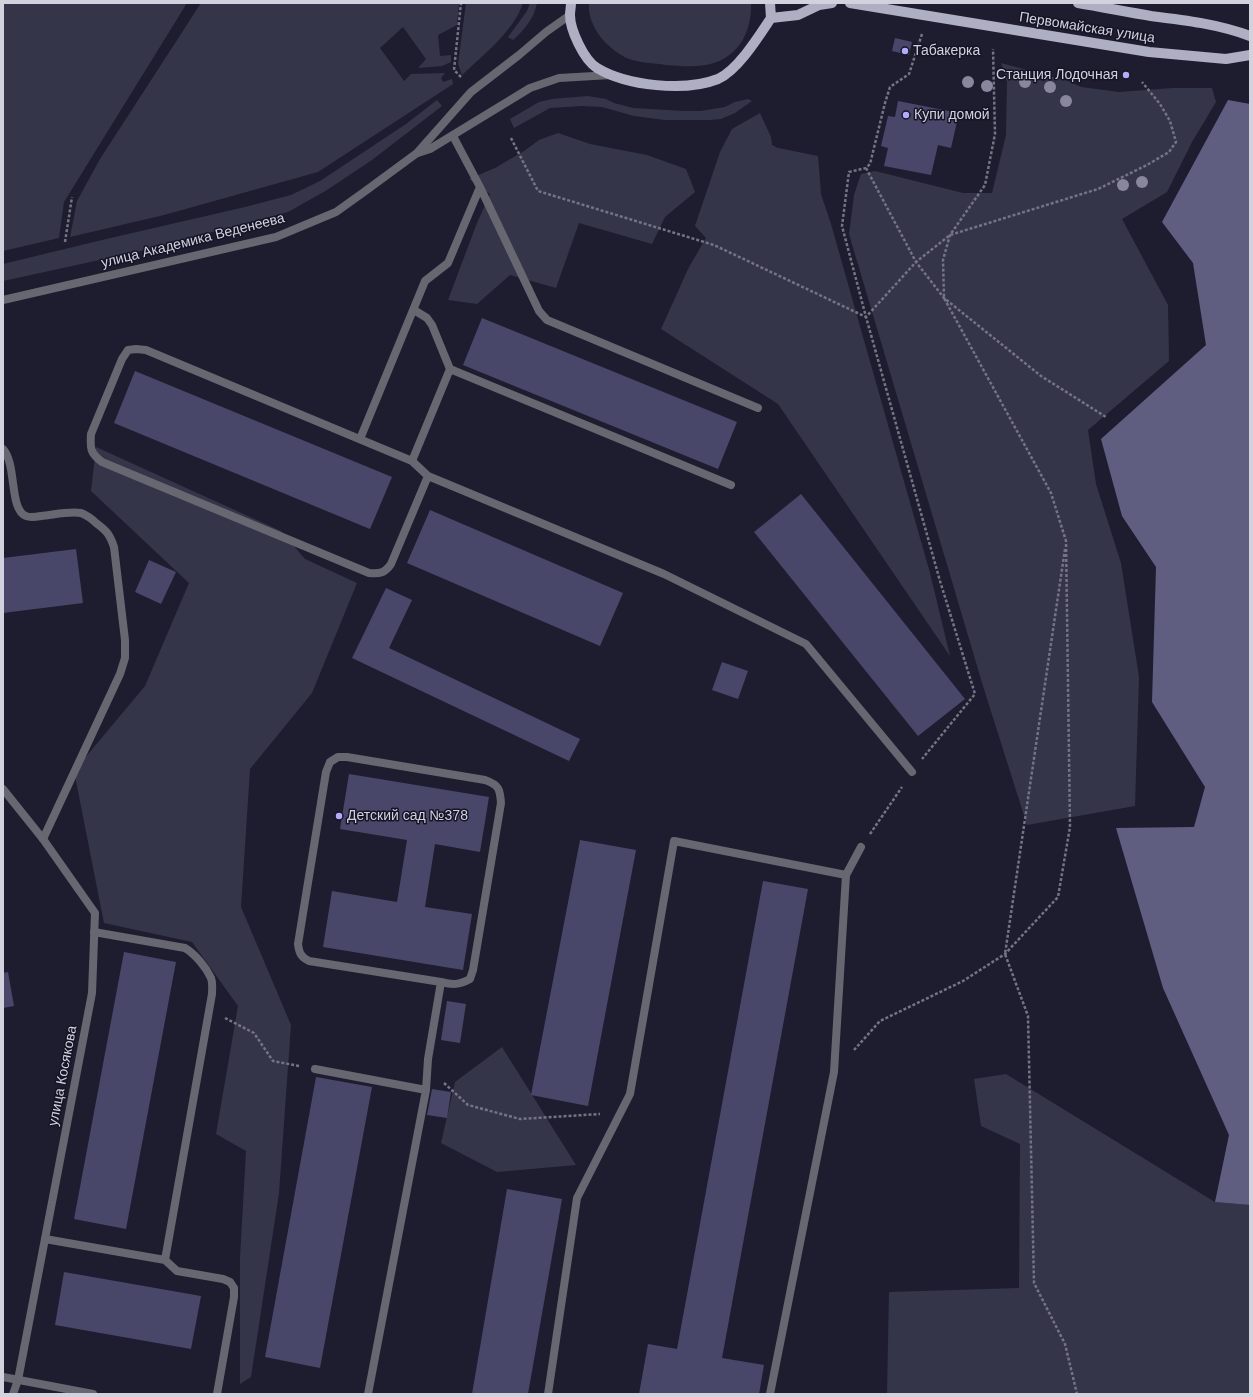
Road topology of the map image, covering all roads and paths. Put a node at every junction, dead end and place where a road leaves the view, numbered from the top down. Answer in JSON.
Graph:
{"nodes":[{"id":1,"x":461,"y":3,"type":"edge"},
{"id":2,"x":571,"y":3,"type":"edge"},
{"id":3,"x":770,"y":3,"type":"edge"},
{"id":4,"x":832,"y":3,"type":"edge"},
{"id":5,"x":850,"y":3,"type":"edge"},
{"id":6,"x":1078,"y":3,"type":"edge"},
{"id":7,"x":570,"y":16,"type":"junction"},
{"id":8,"x":771,"y":18,"type":"junction"},
{"id":9,"x":922,"y":33,"type":"dead end"},
{"id":10,"x":1250,"y":36,"type":"edge"},
{"id":11,"x":992,"y":49,"type":"dead end"},
{"id":12,"x":1250,"y":55,"type":"edge"},
{"id":13,"x":612,"y":75,"type":"junction"},
{"id":14,"x":462,"y":78,"type":"dead end"},
{"id":15,"x":1142,"y":82,"type":"dead end"},
{"id":16,"x":453,"y":136,"type":"junction"},
{"id":17,"x":511,"y":138,"type":"dead end"},
{"id":18,"x":417,"y":153,"type":"junction"},
{"id":19,"x":866,"y":168,"type":"junction"},
{"id":20,"x":480,"y":187,"type":"junction"},
{"id":21,"x":72,"y":198,"type":"dead end"},
{"id":22,"x":950,"y":235,"type":"junction"},
{"id":23,"x":65,"y":242,"type":"dead end"},
{"id":24,"x":916,"y":262,"type":"junction"},
{"id":25,"x":944,"y":298,"type":"junction"},
{"id":26,"x":3,"y":300,"type":"edge"},
{"id":27,"x":414,"y":310,"type":"junction"},
{"id":28,"x":866,"y":317,"type":"junction"},
{"id":29,"x":450,"y":369,"type":"junction"},
{"id":30,"x":758,"y":408,"type":"dead end"},
{"id":31,"x":1106,"y":417,"type":"dead end"},
{"id":32,"x":360,"y":439,"type":"junction"},
{"id":33,"x":3,"y":449,"type":"edge"},
{"id":34,"x":412,"y":461,"type":"junction"},
{"id":35,"x":428,"y":476,"type":"junction"},
{"id":36,"x":731,"y":485,"type":"dead end"},
{"id":37,"x":1066,"y":541,"type":"junction"},
{"id":38,"x":912,"y":772,"type":"junction"},
{"id":39,"x":3,"y":789,"type":"edge"},
{"id":40,"x":43,"y":839,"type":"junction"},
{"id":41,"x":861,"y":847,"type":"joint"},
{"id":42,"x":846,"y":875,"type":"junction"},
{"id":43,"x":94,"y":932,"type":"junction"},
{"id":44,"x":1004,"y":954,"type":"junction"},
{"id":45,"x":441,"y":982,"type":"junction"},
{"id":46,"x":209,"y":1011,"type":"junction"},
{"id":47,"x":315,"y":1069,"type":"joint"},
{"id":48,"x":427,"y":1072,"type":"junction"},
{"id":49,"x":834,"y":1072,"type":"junction"},
{"id":50,"x":426,"y":1090,"type":"junction"},
{"id":51,"x":620,"y":1112,"type":"junction"},
{"id":52,"x":45,"y":1239,"type":"junction"},
{"id":53,"x":165,"y":1260,"type":"junction"},
{"id":54,"x":3,"y":1377,"type":"edge"},
{"id":55,"x":18,"y":1380,"type":"junction"},
{"id":56,"x":13,"y":1394,"type":"edge"},
{"id":57,"x":93,"y":1394,"type":"edge"},
{"id":58,"x":217,"y":1394,"type":"edge"},
{"id":59,"x":368,"y":1394,"type":"edge"},
{"id":60,"x":548,"y":1394,"type":"edge"},
{"id":61,"x":770,"y":1394,"type":"edge"},
{"id":62,"x":1077,"y":1394,"type":"edge"}],
"edges":[{"from":1,"to":14,"type":"path"},
{"from":2,"to":7,"type":"main road"},
{"from":3,"to":8,"type":"main road"},
{"from":4,"to":8,"type":"main road"},
{"from":5,"to":12,"type":"main road","name":"Первомайская улица"},
{"from":6,"to":10,"type":"main road","name":"Первомайская улица"},
{"from":7,"to":13,"type":"main road"},
{"from":7,"to":18,"type":"street"},
{"from":8,"to":13,"type":"main road"},
{"from":9,"to":19,"type":"path"},
{"from":11,"to":22,"type":"path"},
{"from":13,"to":16,"type":"street"},
{"from":15,"to":22,"type":"path"},
{"from":16,"to":18,"type":"street"},
{"from":16,"to":20,"type":"street"},
{"from":17,"to":28,"type":"path"},
{"from":18,"to":26,"type":"street","name":"улица Академика Веденеева"},
{"from":19,"to":24,"type":"path"},
{"from":19,"to":28,"type":"path"},
{"from":20,"to":27,"type":"street"},
{"from":20,"to":30,"type":"street"},
{"from":21,"to":23,"type":"path"},
{"from":22,"to":24,"type":"path"},
{"from":22,"to":25,"type":"path"},
{"from":24,"to":25,"type":"path"},
{"from":24,"to":28,"type":"path"},
{"from":25,"to":31,"type":"path"},
{"from":25,"to":37,"type":"path"},
{"from":27,"to":29,"type":"street"},
{"from":27,"to":32,"type":"street"},
{"from":28,"to":38,"type":"path"},
{"from":29,"to":34,"type":"street"},
{"from":29,"to":36,"type":"street"},
{"from":32,"to":34,"type":"street"},
{"from":32,"to":35,"type":"street"},
{"from":33,"to":40,"type":"street"},
{"from":34,"to":35,"type":"street"},
{"from":35,"to":38,"type":"street"},
{"from":37,"to":44,"type":"path"},
{"from":37,"to":44,"type":"path"},
{"from":38,"to":41,"type":"path"},
{"from":39,"to":40,"type":"street","name":"улица Косякова"},
{"from":40,"to":43,"type":"street","name":"улица Косякова"},
{"from":41,"to":42,"type":"street"},
{"from":42,"to":49,"type":"street"},
{"from":42,"to":51,"type":"street"},
{"from":43,"to":46,"type":"street"},
{"from":43,"to":52,"type":"street","name":"улица Косякова"},
{"from":44,"to":49,"type":"path"},
{"from":44,"to":62,"type":"path"},
{"from":45,"to":45,"type":"street"},
{"from":45,"to":48,"type":"street"},
{"from":46,"to":47,"type":"path"},
{"from":46,"to":53,"type":"street"},
{"from":47,"to":50,"type":"street"},
{"from":48,"to":50,"type":"street"},
{"from":48,"to":51,"type":"path"},
{"from":49,"to":61,"type":"street"},
{"from":50,"to":59,"type":"street"},
{"from":51,"to":60,"type":"street"},
{"from":52,"to":53,"type":"street"},
{"from":52,"to":55,"type":"street","name":"улица Косякова"},
{"from":53,"to":58,"type":"street"},
{"from":54,"to":55,"type":"street"},
{"from":55,"to":56,"type":"street","name":"улица Косякова"},
{"from":55,"to":57,"type":"street"}]}
